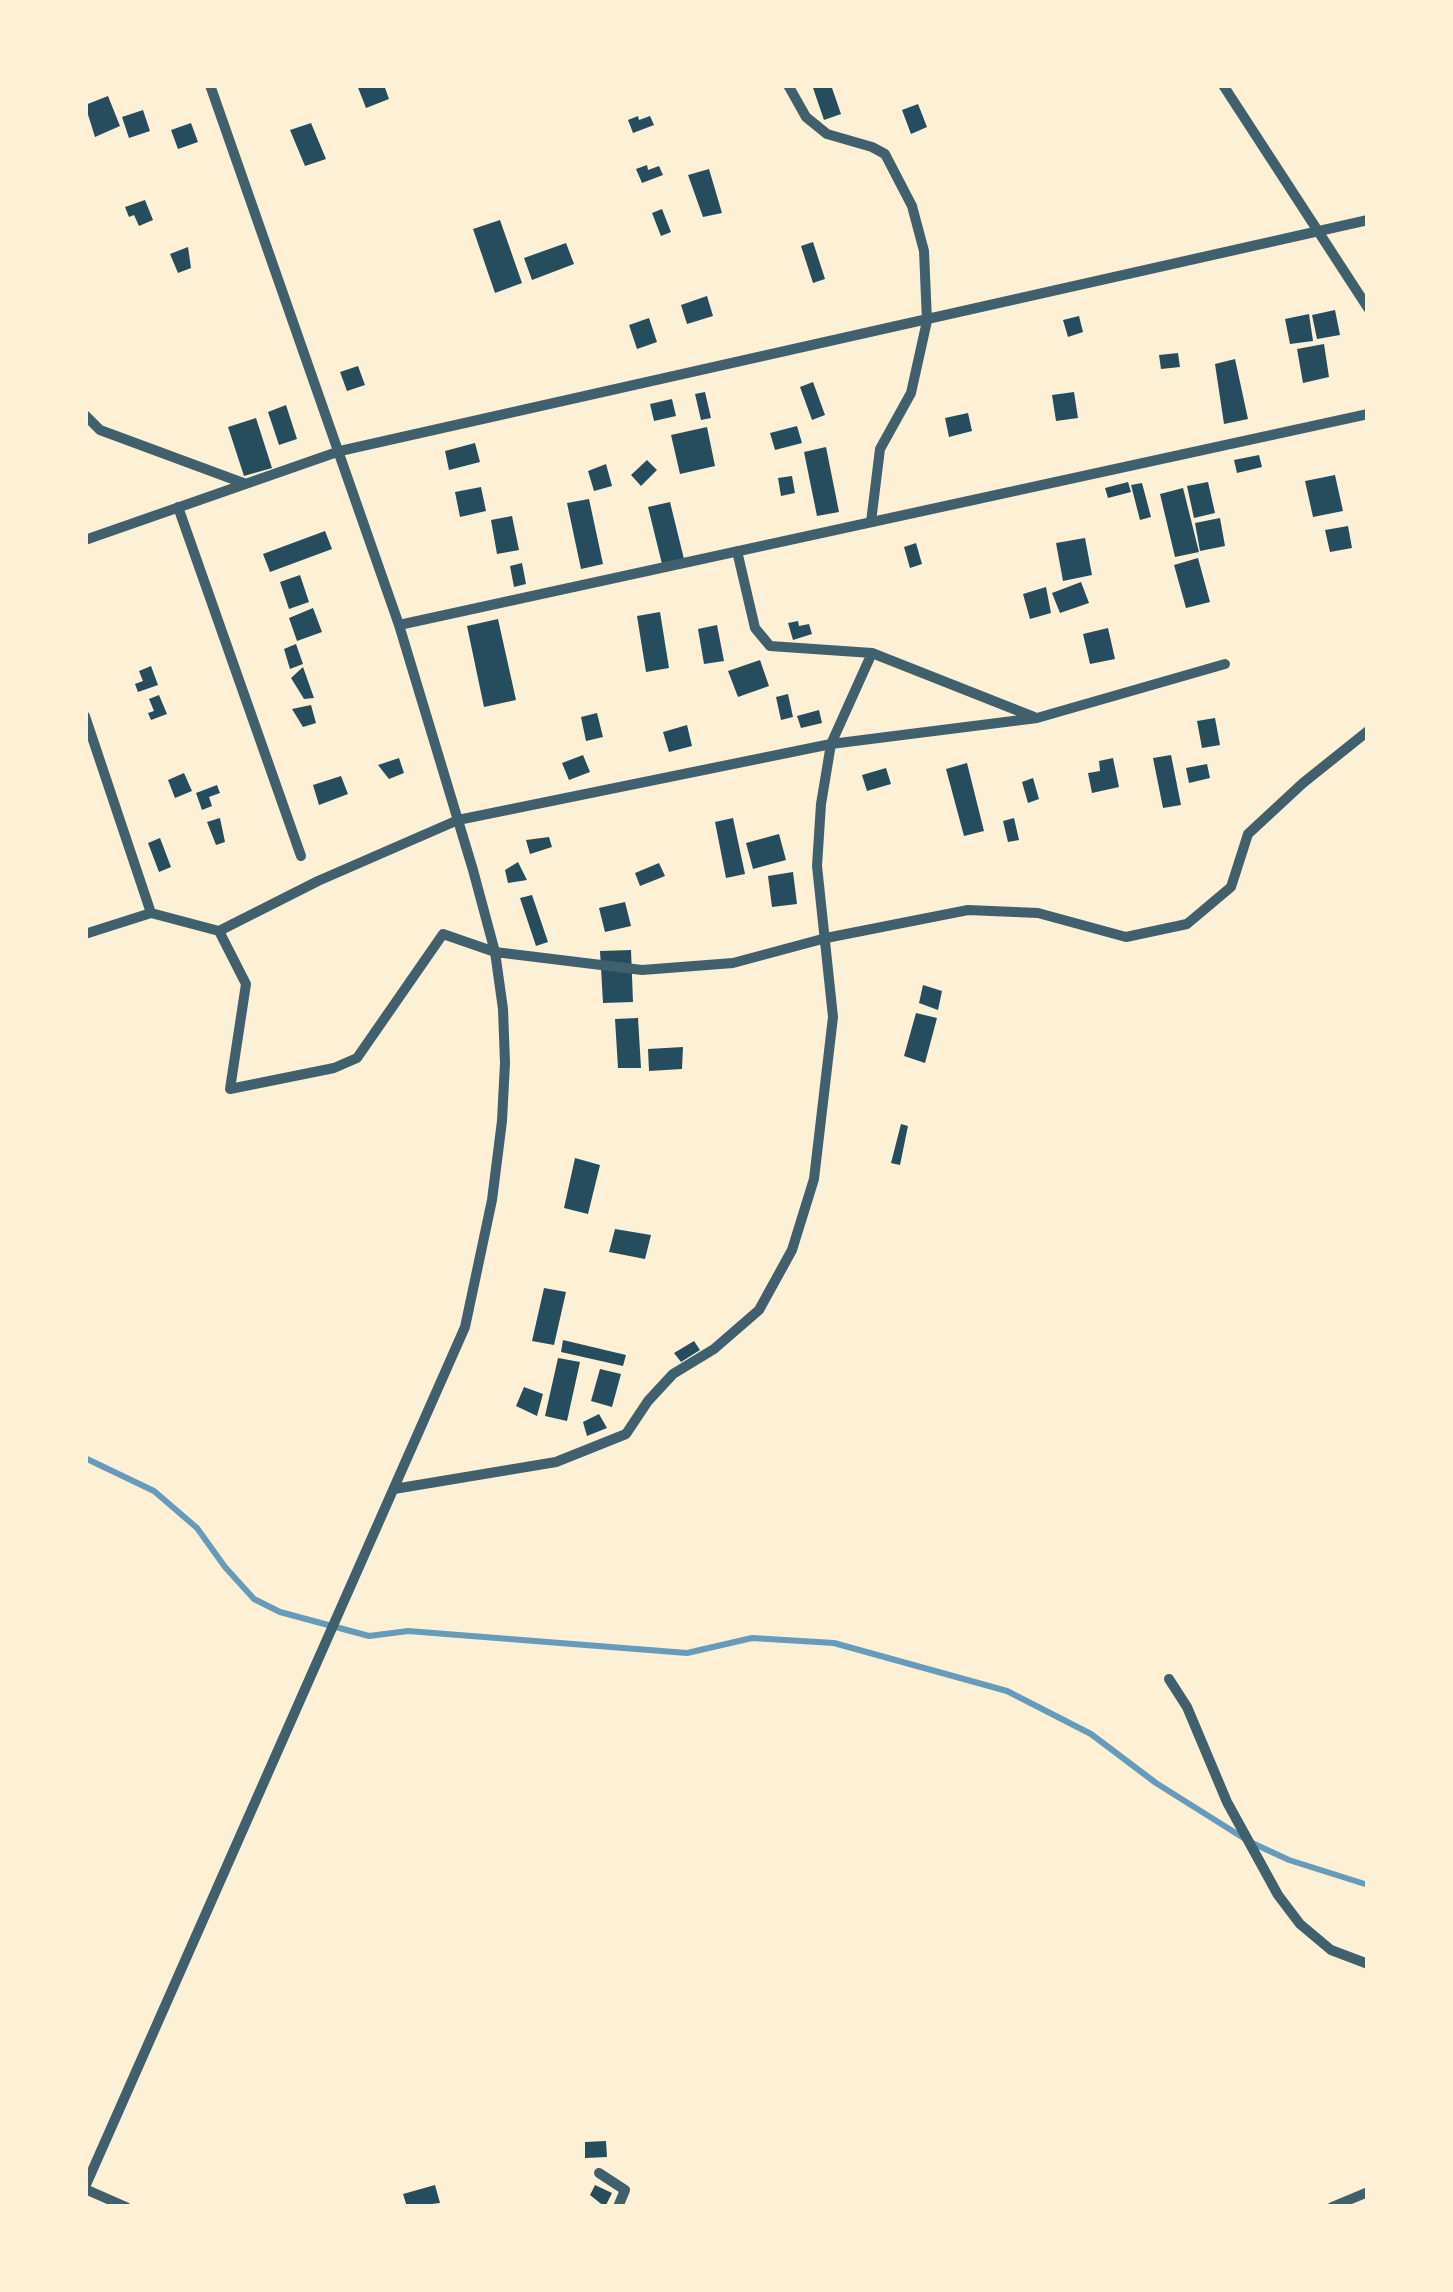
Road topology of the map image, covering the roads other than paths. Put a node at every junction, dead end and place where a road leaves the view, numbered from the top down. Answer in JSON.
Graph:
{"nodes":[{"id":1,"x":210,"y":85,"type":"edge"},
{"id":2,"x":788,"y":85,"type":"edge"},
{"id":3,"x":1223,"y":85,"type":"edge"},
{"id":4,"x":1368,"y":220,"type":"edge"},
{"id":5,"x":1322,"y":233,"type":"junction"},
{"id":6,"x":1368,"y":308,"type":"edge"},
{"id":7,"x":927,"y":321,"type":"junction"},
{"id":8,"x":1368,"y":414,"type":"edge"},
{"id":9,"x":85,"y":416,"type":"edge"},
{"id":10,"x":340,"y":451,"type":"junction"},
{"id":11,"x":246,"y":484,"type":"junction"},
{"id":12,"x":178,"y":507,"type":"junction"},
{"id":13,"x":871,"y":522,"type":"junction"},
{"id":14,"x":85,"y":540,"type":"edge"},
{"id":15,"x":736,"y":552,"type":"junction"},
{"id":16,"x":400,"y":625,"type":"junction"},
{"id":17,"x":872,"y":653,"type":"junction"},
{"id":18,"x":1225,"y":664,"type":"dead end"},
{"id":19,"x":85,"y":716,"type":"edge"},
{"id":20,"x":1037,"y":718,"type":"junction"},
{"id":21,"x":1368,"y":730,"type":"edge"},
{"id":22,"x":831,"y":744,"type":"junction"},
{"id":23,"x":458,"y":820,"type":"junction"},
{"id":24,"x":301,"y":856,"type":"dead end"},
{"id":25,"x":151,"y":913,"type":"junction"},
{"id":26,"x":219,"y":931,"type":"junction"},
{"id":27,"x":85,"y":934,"type":"edge"},
{"id":28,"x":826,"y":938,"type":"junction"},
{"id":29,"x":494,"y":952,"type":"junction"},
{"id":30,"x":394,"y":1489,"type":"junction"},
{"id":31,"x":1169,"y":1679,"type":"dead end"},
{"id":32,"x":1368,"y":1964,"type":"edge"},
{"id":33,"x":598,"y":2173,"type":"dead end"},
{"id":34,"x":85,"y":2188,"type":"edge"},
{"id":35,"x":1368,"y":2192,"type":"edge"},
{"id":36,"x":126,"y":2207,"type":"edge"},
{"id":37,"x":618,"y":2207,"type":"edge"},
{"id":38,"x":1332,"y":2207,"type":"edge"}],
"edges":[{"from":1,"to":10,"type":"street"},
{"from":2,"to":7,"type":"street"},
{"from":3,"to":5,"type":"street"},
{"from":4,"to":5,"type":"street"},
{"from":5,"to":6,"type":"street"},
{"from":5,"to":7,"type":"street"},
{"from":7,"to":10,"type":"street"},
{"from":7,"to":13,"type":"street"},
{"from":8,"to":13,"type":"street"},
{"from":9,"to":11,"type":"street"},
{"from":10,"to":11,"type":"street"},
{"from":10,"to":16,"type":"street"},
{"from":11,"to":12,"type":"street"},
{"from":12,"to":14,"type":"street"},
{"from":12,"to":24,"type":"street"},
{"from":13,"to":15,"type":"street"},
{"from":15,"to":16,"type":"street"},
{"from":15,"to":17,"type":"street"},
{"from":16,"to":23,"type":"street"},
{"from":17,"to":20,"type":"street"},
{"from":17,"to":22,"type":"street"},
{"from":18,"to":20,"type":"street"},
{"from":19,"to":25,"type":"street"},
{"from":20,"to":22,"type":"street"},
{"from":21,"to":28,"type":"street"},
{"from":22,"to":23,"type":"street"},
{"from":22,"to":28,"type":"street"},
{"from":23,"to":26,"type":"street"},
{"from":23,"to":29,"type":"street"},
{"from":25,"to":26,"type":"street"},
{"from":25,"to":27,"type":"street"},
{"from":26,"to":29,"type":"street"},
{"from":28,"to":29,"type":"street"},
{"from":28,"to":30,"type":"street"},
{"from":29,"to":30,"type":"street"},
{"from":30,"to":34,"type":"street"},
{"from":31,"to":32,"type":"street"},
{"from":33,"to":37,"type":"street"},
{"from":34,"to":36,"type":"street"},
{"from":35,"to":38,"type":"street"}]}
